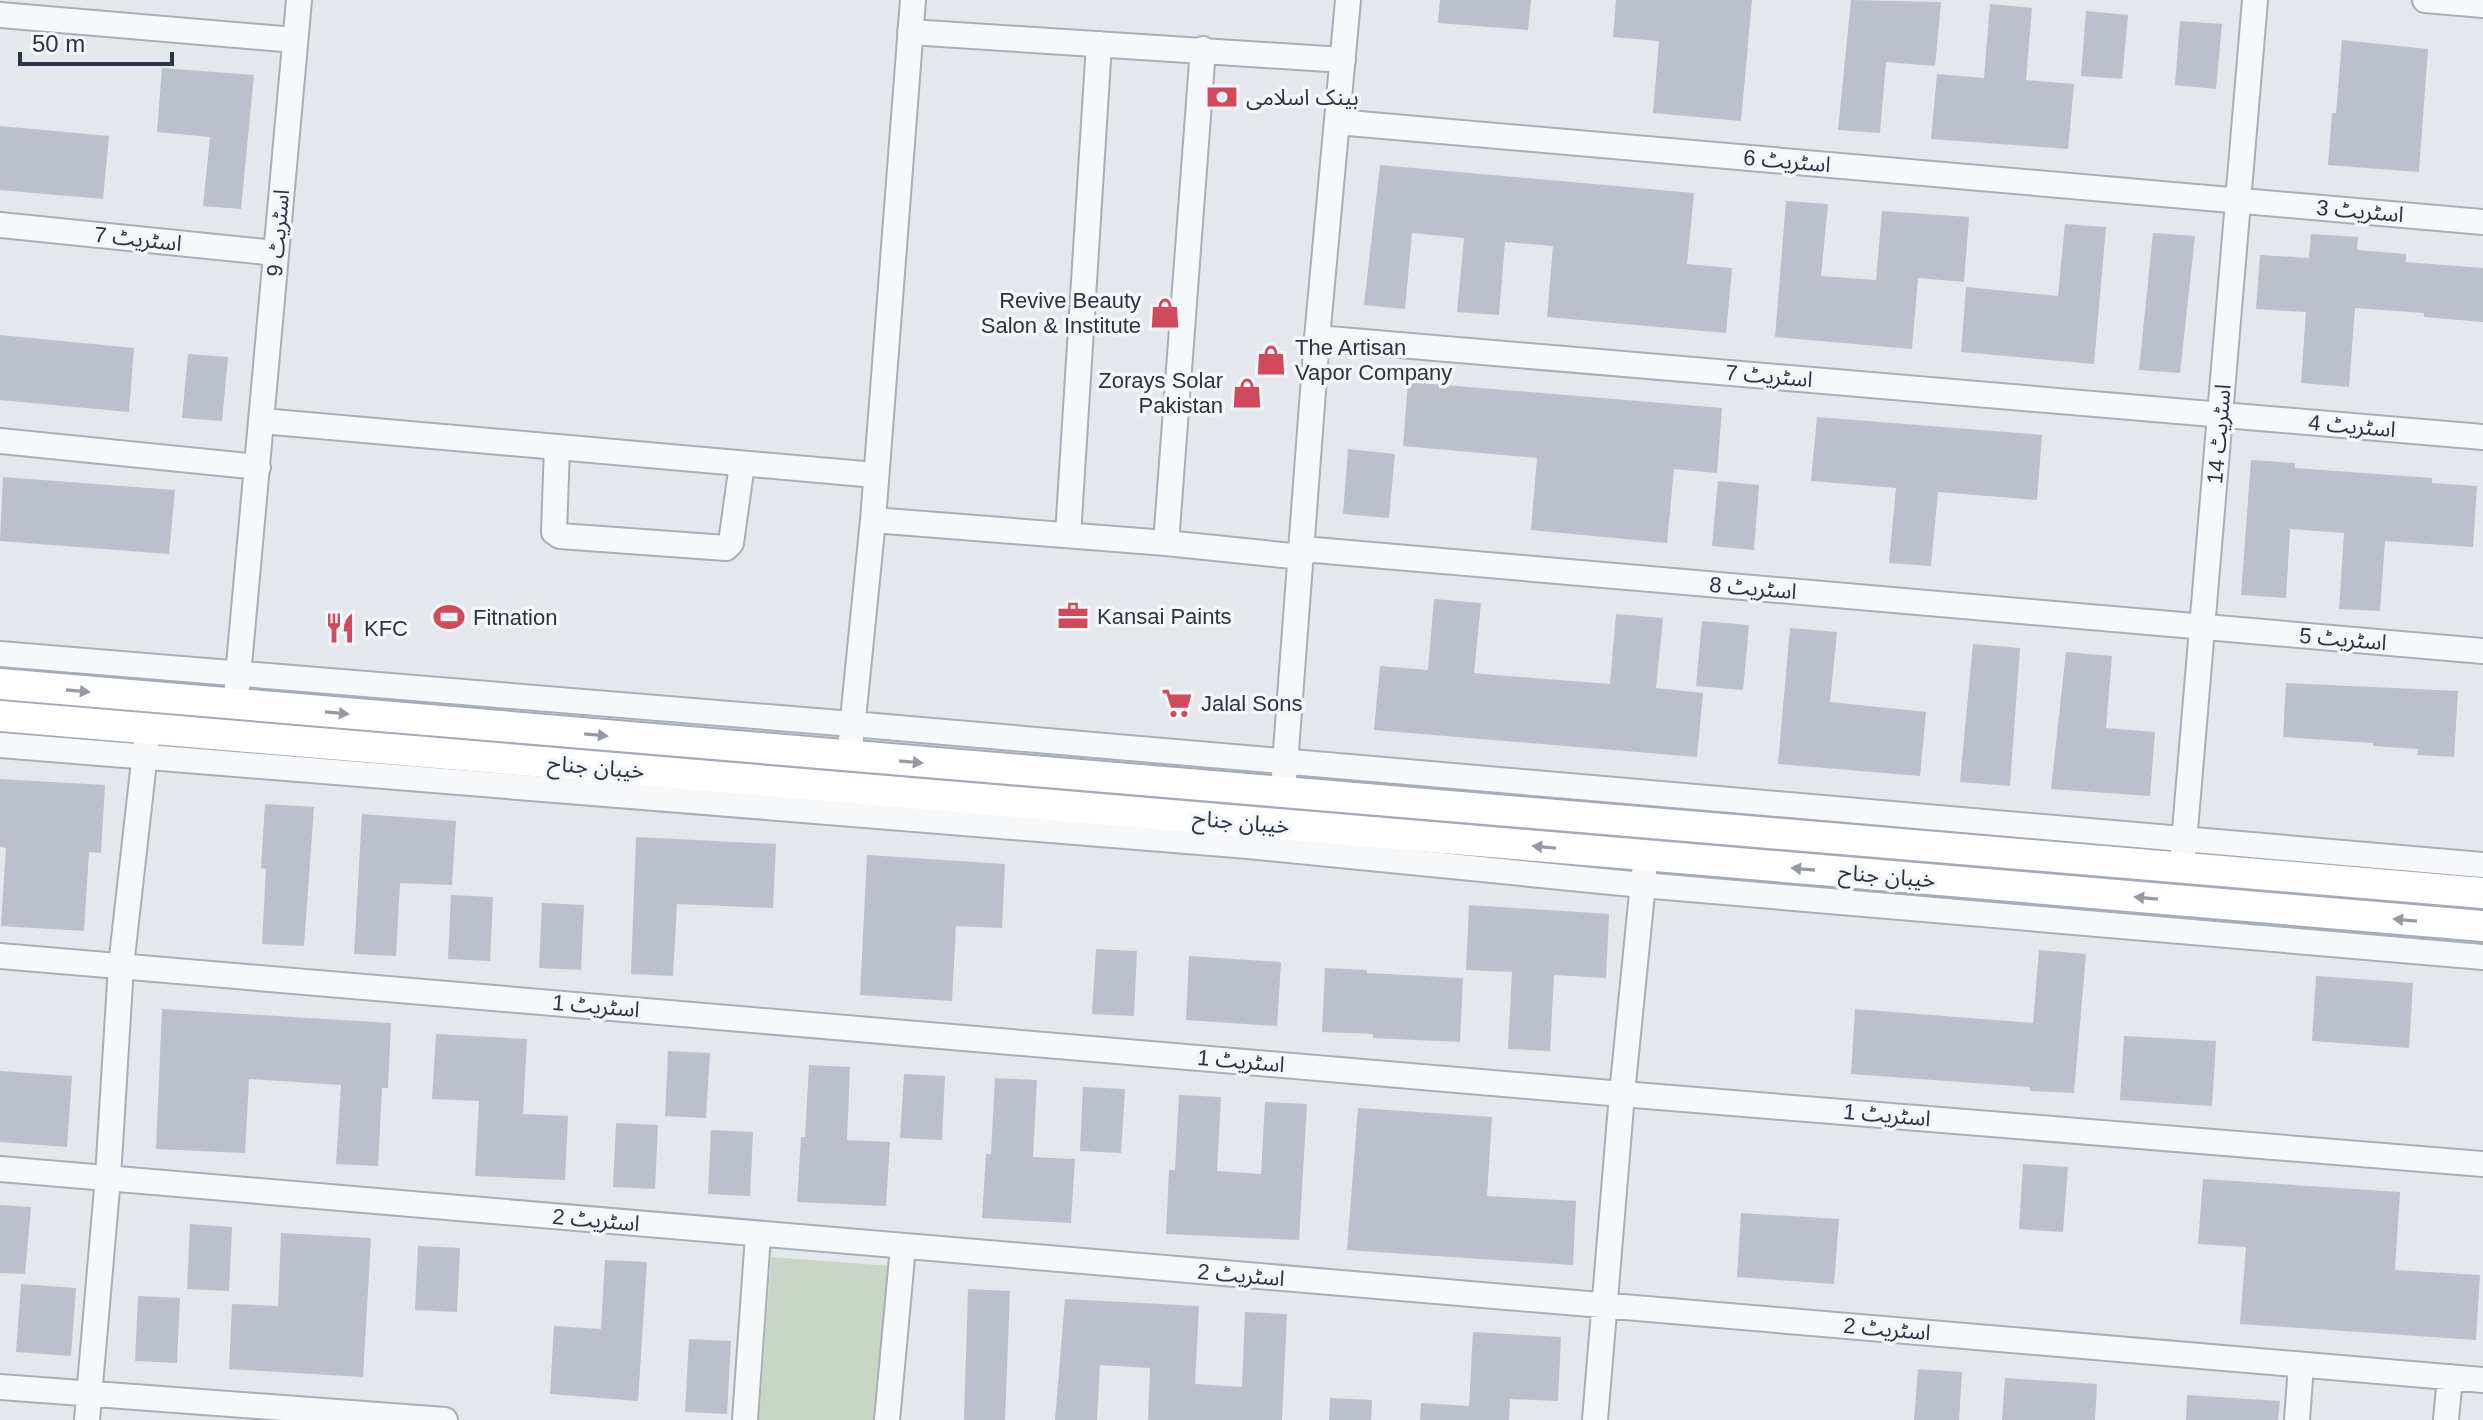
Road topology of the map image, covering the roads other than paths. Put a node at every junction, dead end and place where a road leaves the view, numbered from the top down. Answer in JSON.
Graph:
{"nodes":[{"id":1,"x":299,"y":0,"type":"edge"},
{"id":2,"x":913,"y":0,"type":"edge"},
{"id":3,"x":1348,"y":0,"type":"edge"},
{"id":4,"x":2255,"y":0,"type":"edge"},
{"id":5,"x":2425,"y":0,"type":"edge"},
{"id":6,"x":2483,"y":5,"type":"edge"},
{"id":7,"x":0,"y":15,"type":"edge"},
{"id":8,"x":910,"y":32,"type":"junction"},
{"id":9,"x":295,"y":40,"type":"junction"},
{"id":10,"x":1099,"y":44,"type":"junction"},
{"id":11,"x":1203,"y":49,"type":"junction"},
{"id":12,"x":1343,"y":60,"type":"junction"},
{"id":13,"x":1337,"y":122,"type":"junction"},
{"id":14,"x":2237,"y":201,"type":"junction"},
{"id":15,"x":2483,"y":222,"type":"edge"},
{"id":16,"x":0,"y":225,"type":"edge"},
{"id":17,"x":276,"y":253,"type":"junction"},
{"id":18,"x":1317,"y":338,"type":"junction"},
{"id":19,"x":2221,"y":414,"type":"junction"},
{"id":20,"x":262,"y":421,"type":"junction"},
{"id":21,"x":2483,"y":437,"type":"edge"},
{"id":22,"x":0,"y":441,"type":"edge"},
{"id":23,"x":557,"y":447,"type":"junction"},
{"id":24,"x":742,"y":464,"type":"junction"},
{"id":25,"x":258,"y":467,"type":"junction"},
{"id":26,"x":875,"y":475,"type":"junction"},
{"id":27,"x":873,"y":520,"type":"junction"},
{"id":28,"x":1068,"y":535,"type":"junction"},
{"id":29,"x":1166,"y":543,"type":"junction"},
{"id":30,"x":1303,"y":553,"type":"junction"},
{"id":31,"x":2202,"y":627,"type":"junction"},
{"id":32,"x":2483,"y":651,"type":"edge"},
{"id":33,"x":0,"y":654,"type":"edge"},
{"id":34,"x":239,"y":673,"type":"junction"},
{"id":35,"x":0,"y":684,"type":"edge"},
{"id":36,"x":234,"y":704,"type":"junction"},
{"id":37,"x":0,"y":716,"type":"edge"},
{"id":38,"x":852,"y":724,"type":"junction"},
{"id":39,"x":146,"y":743,"type":"junction"},
{"id":40,"x":0,"y":745,"type":"edge"},
{"id":41,"x":850,"y":757,"type":"junction"},
{"id":42,"x":1284,"y":777,"type":"junction"},
{"id":43,"x":2183,"y":854,"type":"junction"},
{"id":44,"x":2483,"y":865,"type":"edge"},
{"id":45,"x":1644,"y":871,"type":"junction"},
{"id":46,"x":2483,"y":893,"type":"edge"},
{"id":47,"x":2483,"y":926,"type":"edge"},
{"id":48,"x":0,"y":956,"type":"edge"},
{"id":49,"x":2483,"y":957,"type":"edge"},
{"id":50,"x":121,"y":966,"type":"junction"},
{"id":51,"x":1622,"y":1094,"type":"junction"},
{"id":52,"x":2483,"y":1164,"type":"edge"},
{"id":53,"x":0,"y":1169,"type":"edge"},
{"id":54,"x":108,"y":1177,"type":"junction"},
{"id":55,"x":758,"y":1235,"type":"junction"},
{"id":56,"x":903,"y":1247,"type":"junction"},
{"id":57,"x":1604,"y":1305,"type":"junction"},
{"id":58,"x":2301,"y":1365,"type":"junction"},
{"id":59,"x":2450,"y":1377,"type":"junction"},
{"id":60,"x":2483,"y":1380,"type":"edge"},
{"id":61,"x":0,"y":1387,"type":"edge"},
{"id":62,"x":89,"y":1394,"type":"junction"},
{"id":63,"x":87,"y":1420,"type":"edge"},
{"id":64,"x":445,"y":1420,"type":"edge"},
{"id":65,"x":745,"y":1420,"type":"edge"},
{"id":66,"x":887,"y":1420,"type":"edge"},
{"id":67,"x":1595,"y":1420,"type":"edge"},
{"id":68,"x":2297,"y":1420,"type":"edge"},
{"id":69,"x":2446,"y":1420,"type":"edge"}],
"edges":[{"from":1,"to":9,"type":"street","name":"اسٹریٹ 9"},
{"from":2,"to":8,"type":"street"},
{"from":3,"to":12,"type":"street"},
{"from":4,"to":14,"type":"street","name":"اسٹریٹ 14"},
{"from":5,"to":6,"type":"street"},
{"from":7,"to":9,"type":"street"},
{"from":8,"to":10,"type":"street"},
{"from":8,"to":26,"type":"street"},
{"from":9,"to":17,"type":"street","name":"اسٹریٹ 9"},
{"from":10,"to":11,"type":"street"},
{"from":10,"to":28,"type":"street"},
{"from":11,"to":12,"type":"street"},
{"from":11,"to":29,"type":"street"},
{"from":12,"to":13,"type":"street"},
{"from":13,"to":14,"type":"street","name":"اسٹریٹ 6"},
{"from":13,"to":18,"type":"street"},
{"from":14,"to":15,"type":"street","name":"اسٹریٹ 3"},
{"from":14,"to":19,"type":"street","name":"اسٹریٹ 14"},
{"from":16,"to":17,"type":"street","name":"اسٹریٹ 7"},
{"from":17,"to":20,"type":"street","name":"اسٹریٹ 9"},
{"from":18,"to":19,"type":"street","name":"اسٹریٹ 7"},
{"from":18,"to":30,"type":"street"},
{"from":19,"to":21,"type":"street","name":"اسٹریٹ 4"},
{"from":19,"to":31,"type":"street","name":"اسٹریٹ 14"},
{"from":20,"to":23,"type":"street"},
{"from":20,"to":25,"type":"street","name":"اسٹریٹ 9"},
{"from":22,"to":25,"type":"street"},
{"from":23,"to":24,"type":"street"},
{"from":23,"to":24,"type":"street"},
{"from":24,"to":26,"type":"street"},
{"from":25,"to":34,"type":"street","name":"اسٹریٹ 9"},
{"from":26,"to":27,"type":"street"},
{"from":27,"to":28,"type":"street","name":"اسٹریٹ 8"},
{"from":27,"to":38,"type":"street"},
{"from":28,"to":29,"type":"street","name":"اسٹریٹ 8"},
{"from":29,"to":30,"type":"street","name":"اسٹریٹ 8"},
{"from":30,"to":31,"type":"street","name":"اسٹریٹ 8"},
{"from":30,"to":42,"type":"street"},
{"from":31,"to":32,"type":"street","name":"اسٹریٹ 5"},
{"from":31,"to":43,"type":"street","name":"اسٹریٹ 14"},
{"from":33,"to":34,"type":"street"},
{"from":34,"to":36,"type":"street","name":"اسٹریٹ 9"},
{"from":34,"to":38,"type":"street"},
{"from":35,"to":36,"type":"main road","name":"خیبان جناح","one_way":true},
{"from":36,"to":41,"type":"main road","name":"خیبان جناح","one_way":true},
{"from":37,"to":39,"type":"main road","name":"خیبان جناح"},
{"from":38,"to":41,"type":"street"},
{"from":38,"to":42,"type":"street"},
{"from":39,"to":40,"type":"street"},
{"from":39,"to":45,"type":"main road","name":"خیبان جناح"},
{"from":39,"to":50,"type":"street"},
{"from":41,"to":42,"type":"main road","name":"خیبان جناح","one_way":true},
{"from":42,"to":43,"type":"main road","name":"خیبان جناح"},
{"from":43,"to":44,"type":"street"},
{"from":43,"to":46,"type":"main road","name":"خیبان جناح"},
{"from":47,"to":45,"type":"main road","name":"خیبان جناح","one_way":true},
{"from":45,"to":49,"type":"street"},
{"from":45,"to":51,"type":"street"},
{"from":48,"to":50,"type":"street","name":"اسٹریٹ 1"},
{"from":50,"to":51,"type":"street","name":"اسٹریٹ 1"},
{"from":50,"to":54,"type":"street"},
{"from":51,"to":52,"type":"street","name":"اسٹریٹ 1"},
{"from":51,"to":57,"type":"street"},
{"from":53,"to":54,"type":"street","name":"اسٹریٹ 2"},
{"from":54,"to":55,"type":"street","name":"اسٹریٹ 2"},
{"from":54,"to":62,"type":"street"},
{"from":55,"to":56,"type":"street","name":"اسٹریٹ 2"},
{"from":55,"to":65,"type":"street"},
{"from":56,"to":57,"type":"street","name":"اسٹریٹ 2"},
{"from":56,"to":66,"type":"street"},
{"from":57,"to":58,"type":"street","name":"اسٹریٹ 2"},
{"from":57,"to":67,"type":"street"},
{"from":58,"to":59,"type":"street","name":"اسٹریٹ 2"},
{"from":58,"to":68,"type":"street"},
{"from":59,"to":60,"type":"street","name":"اسٹریٹ 2"},
{"from":59,"to":69,"type":"street"},
{"from":61,"to":62,"type":"street"},
{"from":62,"to":63,"type":"street"},
{"from":62,"to":64,"type":"street"}]}
